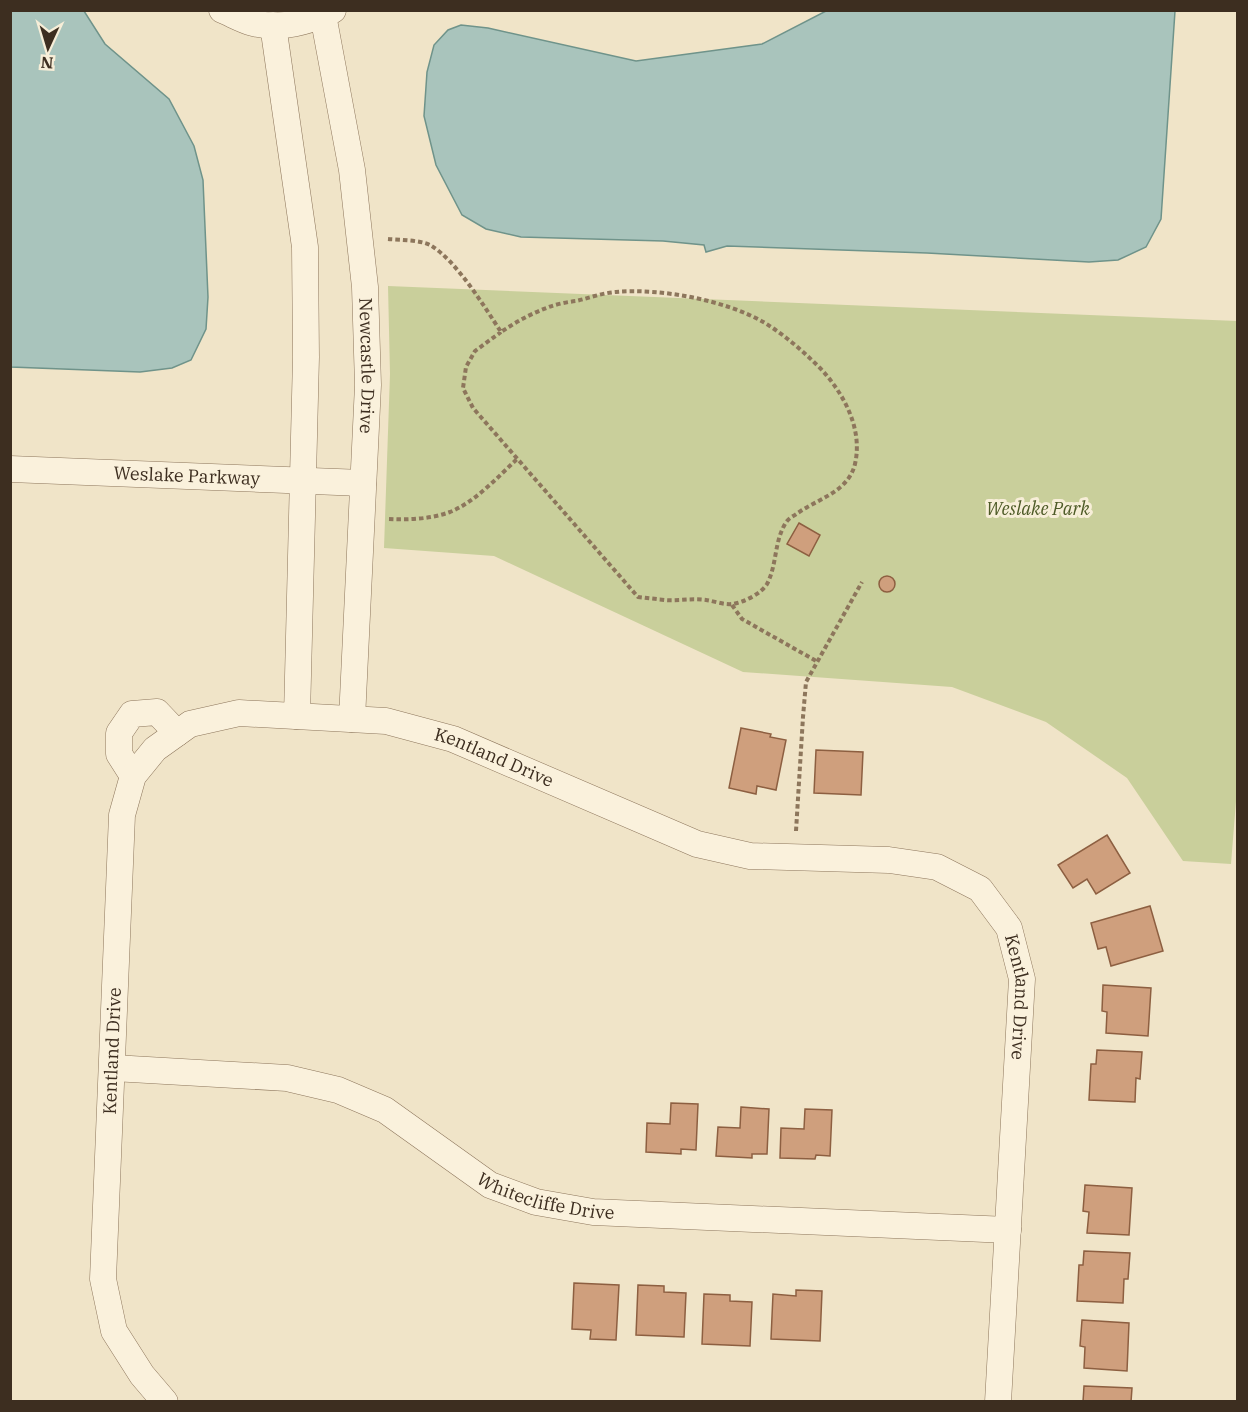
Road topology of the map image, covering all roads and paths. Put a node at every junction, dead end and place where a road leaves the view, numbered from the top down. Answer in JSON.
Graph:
{"nodes":[{"id":1,"x":222,"y":10,"type":"edge"},
{"id":2,"x":328,"y":13,"type":"edge"},
{"id":3,"x":273,"y":26,"type":"junction"},
{"id":4,"x":388,"y":239,"type":"dead end"},
{"id":5,"x":501,"y":332,"type":"junction"},
{"id":6,"x":517,"y":459,"type":"junction"},
{"id":7,"x":10,"y":469,"type":"edge"},
{"id":8,"x":302,"y":482,"type":"junction"},
{"id":9,"x":363,"y":483,"type":"junction"},
{"id":10,"x":389,"y":519,"type":"dead end"},
{"id":11,"x":862,"y":582,"type":"dead end"},
{"id":12,"x":732,"y":605,"type":"junction"},
{"id":13,"x":818,"y":662,"type":"junction"},
{"id":14,"x":297,"y":716,"type":"junction"},
{"id":15,"x":352,"y":719,"type":"junction"},
{"id":16,"x":177,"y":733,"type":"junction"},
{"id":17,"x":133,"y":776,"type":"junction"},
{"id":18,"x":796,"y":831,"type":"dead end"},
{"id":19,"x":112,"y":1068,"type":"junction"},
{"id":20,"x":1008,"y":1230,"type":"junction"},
{"id":21,"x":165,"y":1401,"type":"edge"},
{"id":22,"x":998,"y":1401,"type":"edge"}],
"edges":[{"from":1,"to":3,"type":"street"},
{"from":2,"to":3,"type":"street"},
{"from":2,"to":9,"type":"street","name":"Newcastle Drive"},
{"from":3,"to":8,"type":"street"},
{"from":4,"to":5,"type":"path"},
{"from":5,"to":6,"type":"path"},
{"from":5,"to":12,"type":"path"},
{"from":6,"to":10,"type":"path"},
{"from":6,"to":12,"type":"path"},
{"from":7,"to":8,"type":"street","name":"Weslake Parkway"},
{"from":8,"to":9,"type":"street","name":"Weslake Parkway"},
{"from":8,"to":14,"type":"street"},
{"from":9,"to":15,"type":"street","name":"Newcastle Drive"},
{"from":11,"to":13,"type":"path"},
{"from":12,"to":13,"type":"path"},
{"from":13,"to":18,"type":"path"},
{"from":14,"to":15,"type":"street","name":"Kentland Drive"},
{"from":14,"to":16,"type":"street","name":"Kentland Drive"},
{"from":15,"to":20,"type":"street","name":"Kentland Drive"},
{"from":16,"to":17,"type":"street","name":"Kentland Drive"},
{"from":16,"to":17,"type":"street"},
{"from":17,"to":19,"type":"street","name":"Kentland Drive"},
{"from":19,"to":20,"type":"street","name":"Whitecliffe Drive"},
{"from":19,"to":21,"type":"street","name":"Kentland Drive"},
{"from":20,"to":22,"type":"street","name":"Kentland Drive"}]}
